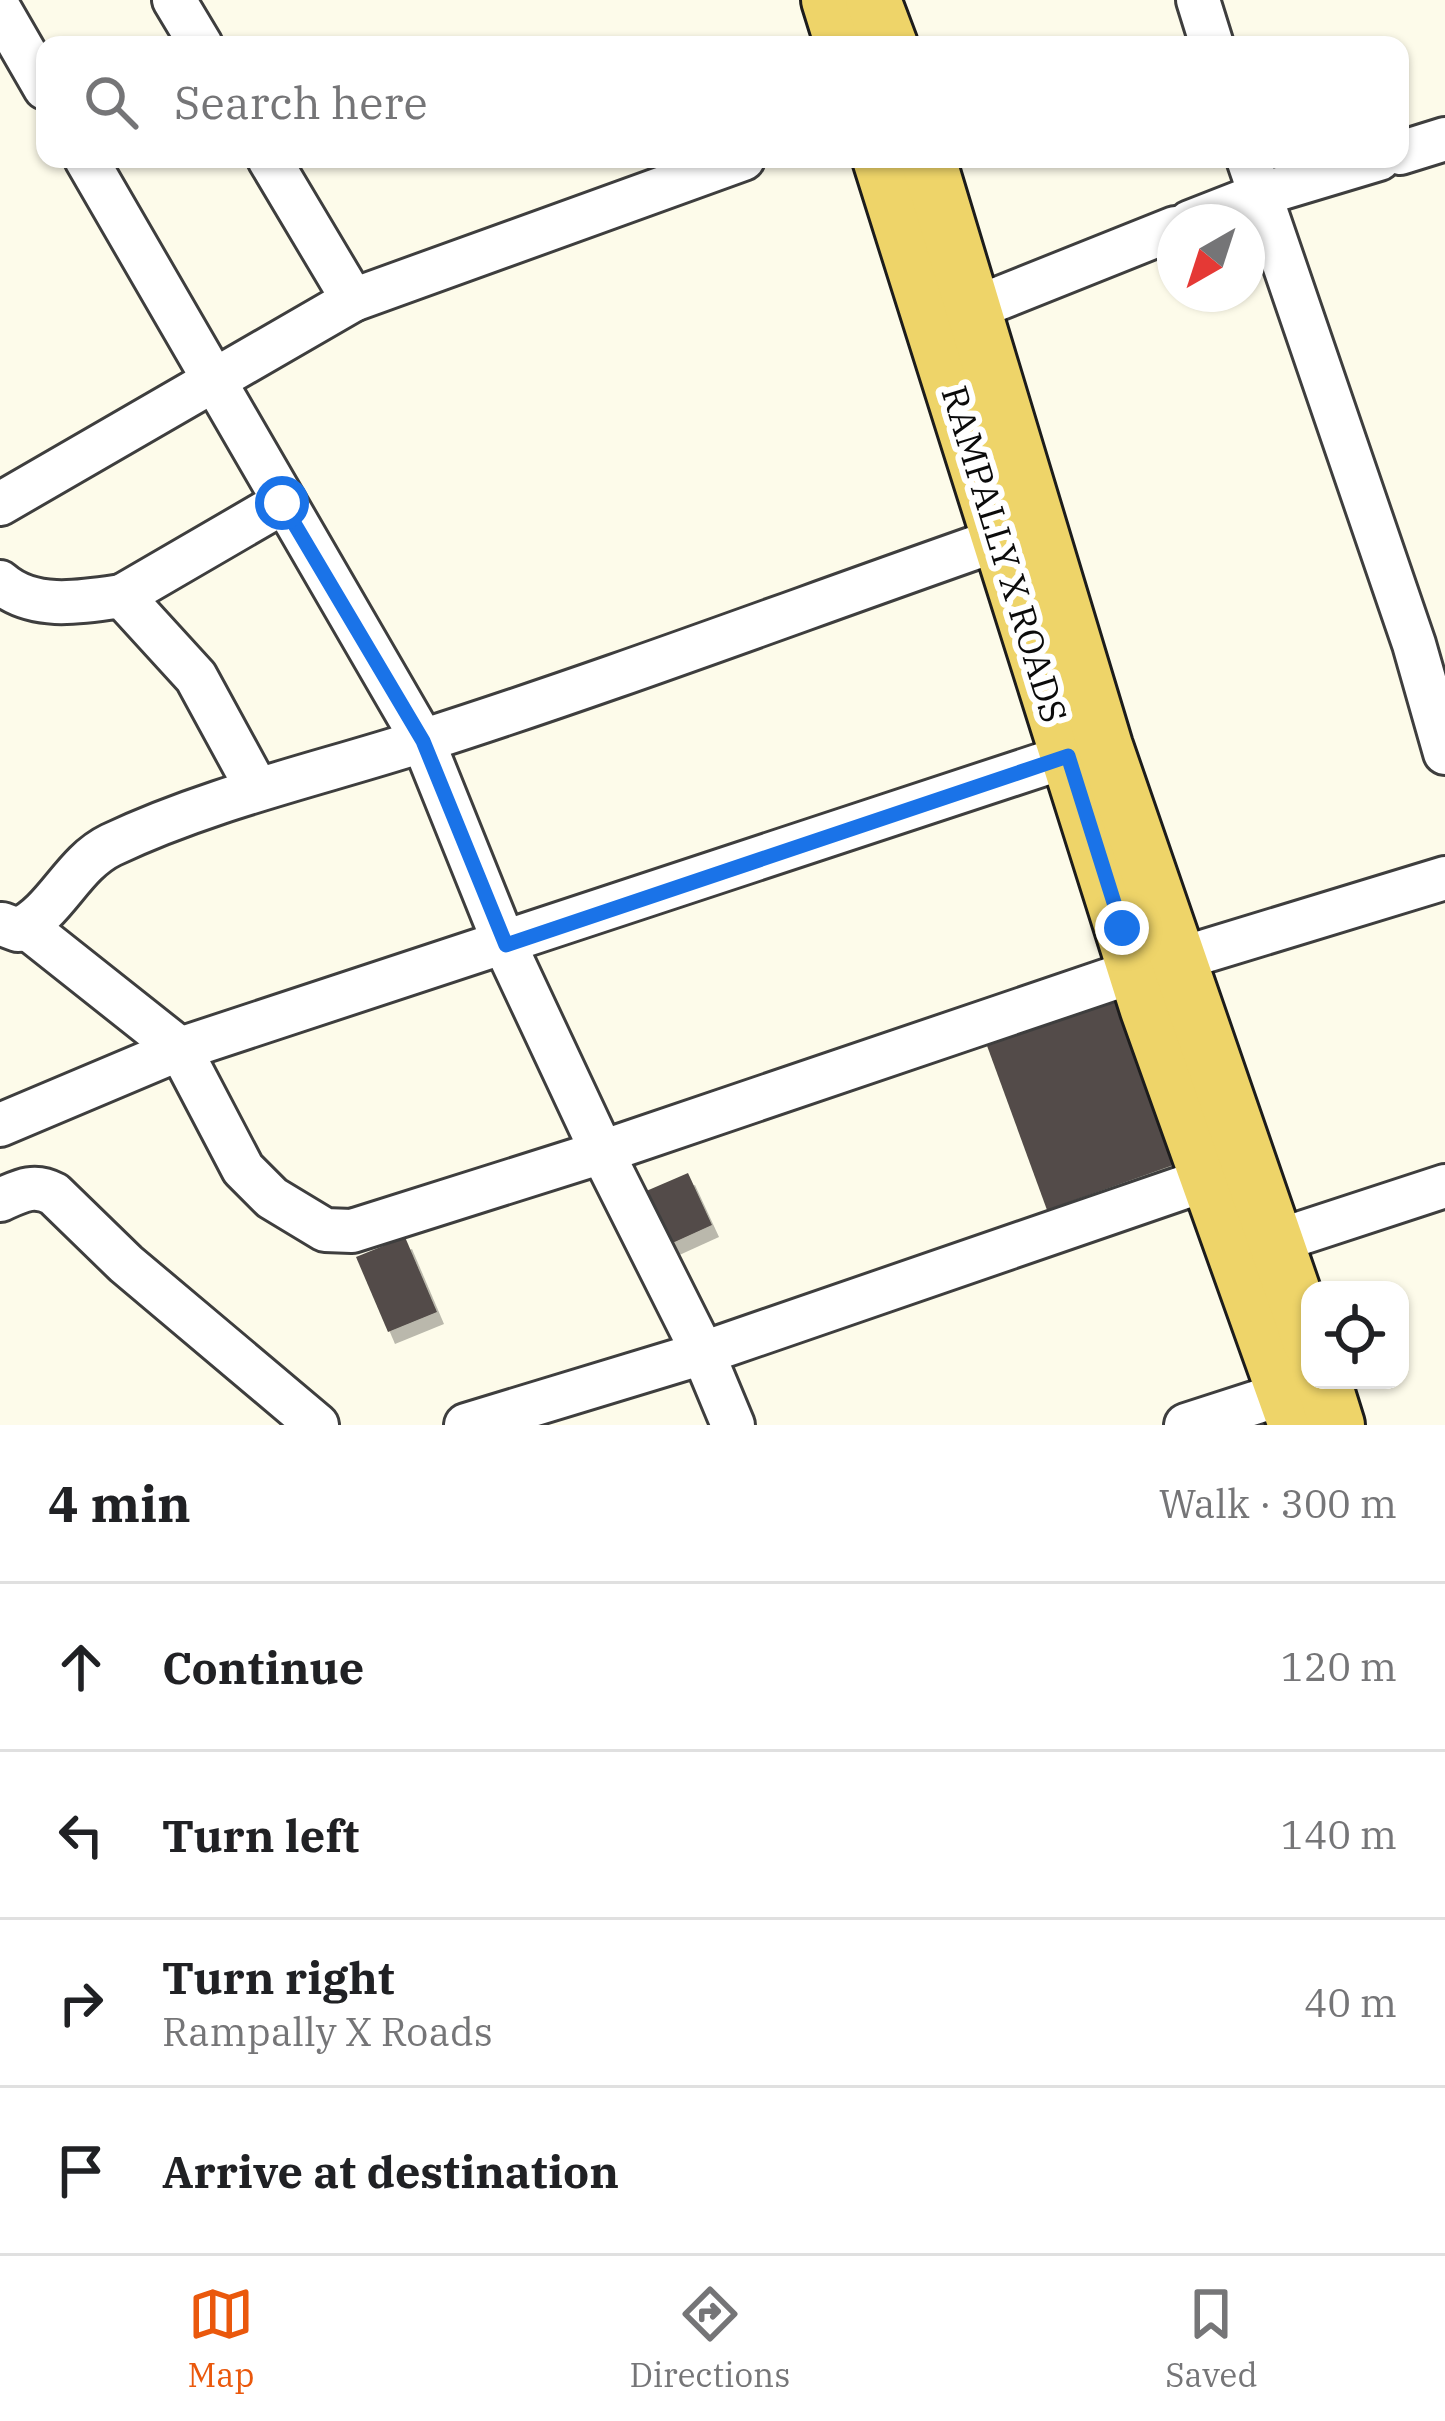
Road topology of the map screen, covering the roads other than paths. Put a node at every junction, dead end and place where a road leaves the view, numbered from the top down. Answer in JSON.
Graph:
{"nodes":[{"id":1,"x":174,"y":0,"type":"edge"},
{"id":2,"x":829,"y":0,"type":"edge"},
{"id":3,"x":873,"y":0,"type":"edge"},
{"id":4,"x":1198,"y":0,"type":"edge"},
{"id":5,"x":3,"y":20,"type":"edge"},
{"id":6,"x":196,"y":36,"type":"edge"},
{"id":7,"x":840,"y":36,"type":"edge"},
{"id":8,"x":887,"y":36,"type":"edge"},
{"id":9,"x":1209,"y":36,"type":"edge"},
{"id":10,"x":36,"y":73,"type":"edge"},
{"id":11,"x":1445,"y":139,"type":"edge"},
{"id":12,"x":1409,"y":150,"type":"edge"},
{"id":13,"x":91,"y":168,"type":"edge"},
{"id":14,"x":274,"y":168,"type":"edge"},
{"id":15,"x":717,"y":168,"type":"edge"},
{"id":16,"x":883,"y":168,"type":"edge"},
{"id":17,"x":931,"y":168,"type":"edge"},
{"id":18,"x":1316,"y":168,"type":"edge"},
{"id":19,"x":1254,"y":177,"type":"edge"},
{"id":20,"x":1216,"y":204,"type":"edge"},
{"id":21,"x":1157,"y":235,"type":"edge"},
{"id":22,"x":353,"y":300,"type":"junction"},
{"id":23,"x":976,"y":308,"type":"junction"},
{"id":24,"x":212,"y":379,"type":"junction"},
{"id":25,"x":282,"y":503,"type":"junction"},
{"id":26,"x":0,"y":504,"type":"edge"},
{"id":27,"x":1000,"y":539,"type":"junction"},
{"id":28,"x":0,"y":582,"type":"edge"},
{"id":29,"x":122,"y":596,"type":"junction"},
{"id":30,"x":1430,"y":639,"type":"edge"},
{"id":31,"x":423,"y":741,"type":"junction"},
{"id":32,"x":1445,"y":753,"type":"edge"},
{"id":33,"x":1068,"y":756,"type":"junction"},
{"id":34,"x":257,"y":789,"type":"junction"},
{"id":35,"x":1445,"y":878,"type":"edge"},
{"id":36,"x":13,"y":924,"type":"edge"},
{"id":37,"x":506,"y":945,"type":"junction"},
{"id":38,"x":1156,"y":965,"type":"junction"},
{"id":39,"x":180,"y":1049,"type":"junction"},
{"id":40,"x":0,"y":1125,"type":"edge"},
{"id":41,"x":602,"y":1152,"type":"junction"},
{"id":42,"x":1208,"y":1179,"type":"junction"},
{"id":43,"x":1445,"y":1186,"type":"edge"},
{"id":44,"x":0,"y":1200,"type":"edge"},
{"id":45,"x":1276,"y":1241,"type":"junction"},
{"id":46,"x":1301,"y":1315,"type":"edge"},
{"id":47,"x":703,"y":1353,"type":"junction"},
{"id":48,"x":1301,"y":1400,"type":"edge"},
{"id":49,"x":316,"y":1425,"type":"edge"},
{"id":50,"x":466,"y":1425,"type":"edge"},
{"id":51,"x":733,"y":1425,"type":"edge"},
{"id":52,"x":1186,"y":1425,"type":"edge"},
{"id":53,"x":1337,"y":1425,"type":"edge"}],
"edges":[{"from":1,"to":6,"type":"street"},
{"from":2,"to":7,"type":"main road"},
{"from":3,"to":8,"type":"main road"},
{"from":4,"to":9,"type":"street"},
{"from":5,"to":10,"type":"street"},
{"from":11,"to":12,"type":"street"},
{"from":13,"to":24,"type":"street"},
{"from":14,"to":22,"type":"street"},
{"from":15,"to":22,"type":"street"},
{"from":16,"to":27,"type":"main road","name":"RAMPALLY X ROADS"},
{"from":17,"to":23,"type":"main road"},
{"from":18,"to":19,"type":"street"},
{"from":19,"to":20,"type":"street"},
{"from":19,"to":30,"type":"street"},
{"from":21,"to":23,"type":"street"},
{"from":22,"to":24,"type":"street"},
{"from":23,"to":38,"type":"main road"},
{"from":24,"to":25,"type":"street"},
{"from":24,"to":26,"type":"street"},
{"from":25,"to":29,"type":"street"},
{"from":25,"to":31,"type":"street"},
{"from":27,"to":31,"type":"street"},
{"from":27,"to":33,"type":"main road","name":"RAMPALLY X ROADS"},
{"from":28,"to":29,"type":"street"},
{"from":29,"to":34,"type":"street"},
{"from":30,"to":32,"type":"street"},
{"from":31,"to":34,"type":"street"},
{"from":31,"to":37,"type":"street"},
{"from":33,"to":37,"type":"street"},
{"from":33,"to":38,"type":"main road","name":"RAMPALLY X ROADS"},
{"from":34,"to":36,"type":"street"},
{"from":35,"to":38,"type":"street"},
{"from":36,"to":39,"type":"street"},
{"from":37,"to":39,"type":"street"},
{"from":37,"to":41,"type":"street"},
{"from":38,"to":41,"type":"street"},
{"from":38,"to":42,"type":"main road","name":"RAMPALLY X ROADS"},
{"from":38,"to":45,"type":"main road"},
{"from":39,"to":40,"type":"street"},
{"from":39,"to":41,"type":"street"},
{"from":41,"to":47,"type":"street"},
{"from":42,"to":47,"type":"street"},
{"from":42,"to":48,"type":"main road","name":"RAMPALLY X ROADS"},
{"from":43,"to":45,"type":"street"},
{"from":44,"to":49,"type":"street"},
{"from":45,"to":46,"type":"main road"},
{"from":47,"to":50,"type":"street"},
{"from":47,"to":51,"type":"street"},
{"from":48,"to":52,"type":"street"},
{"from":48,"to":53,"type":"main road","name":"RAMPALLY X ROADS"}]}
